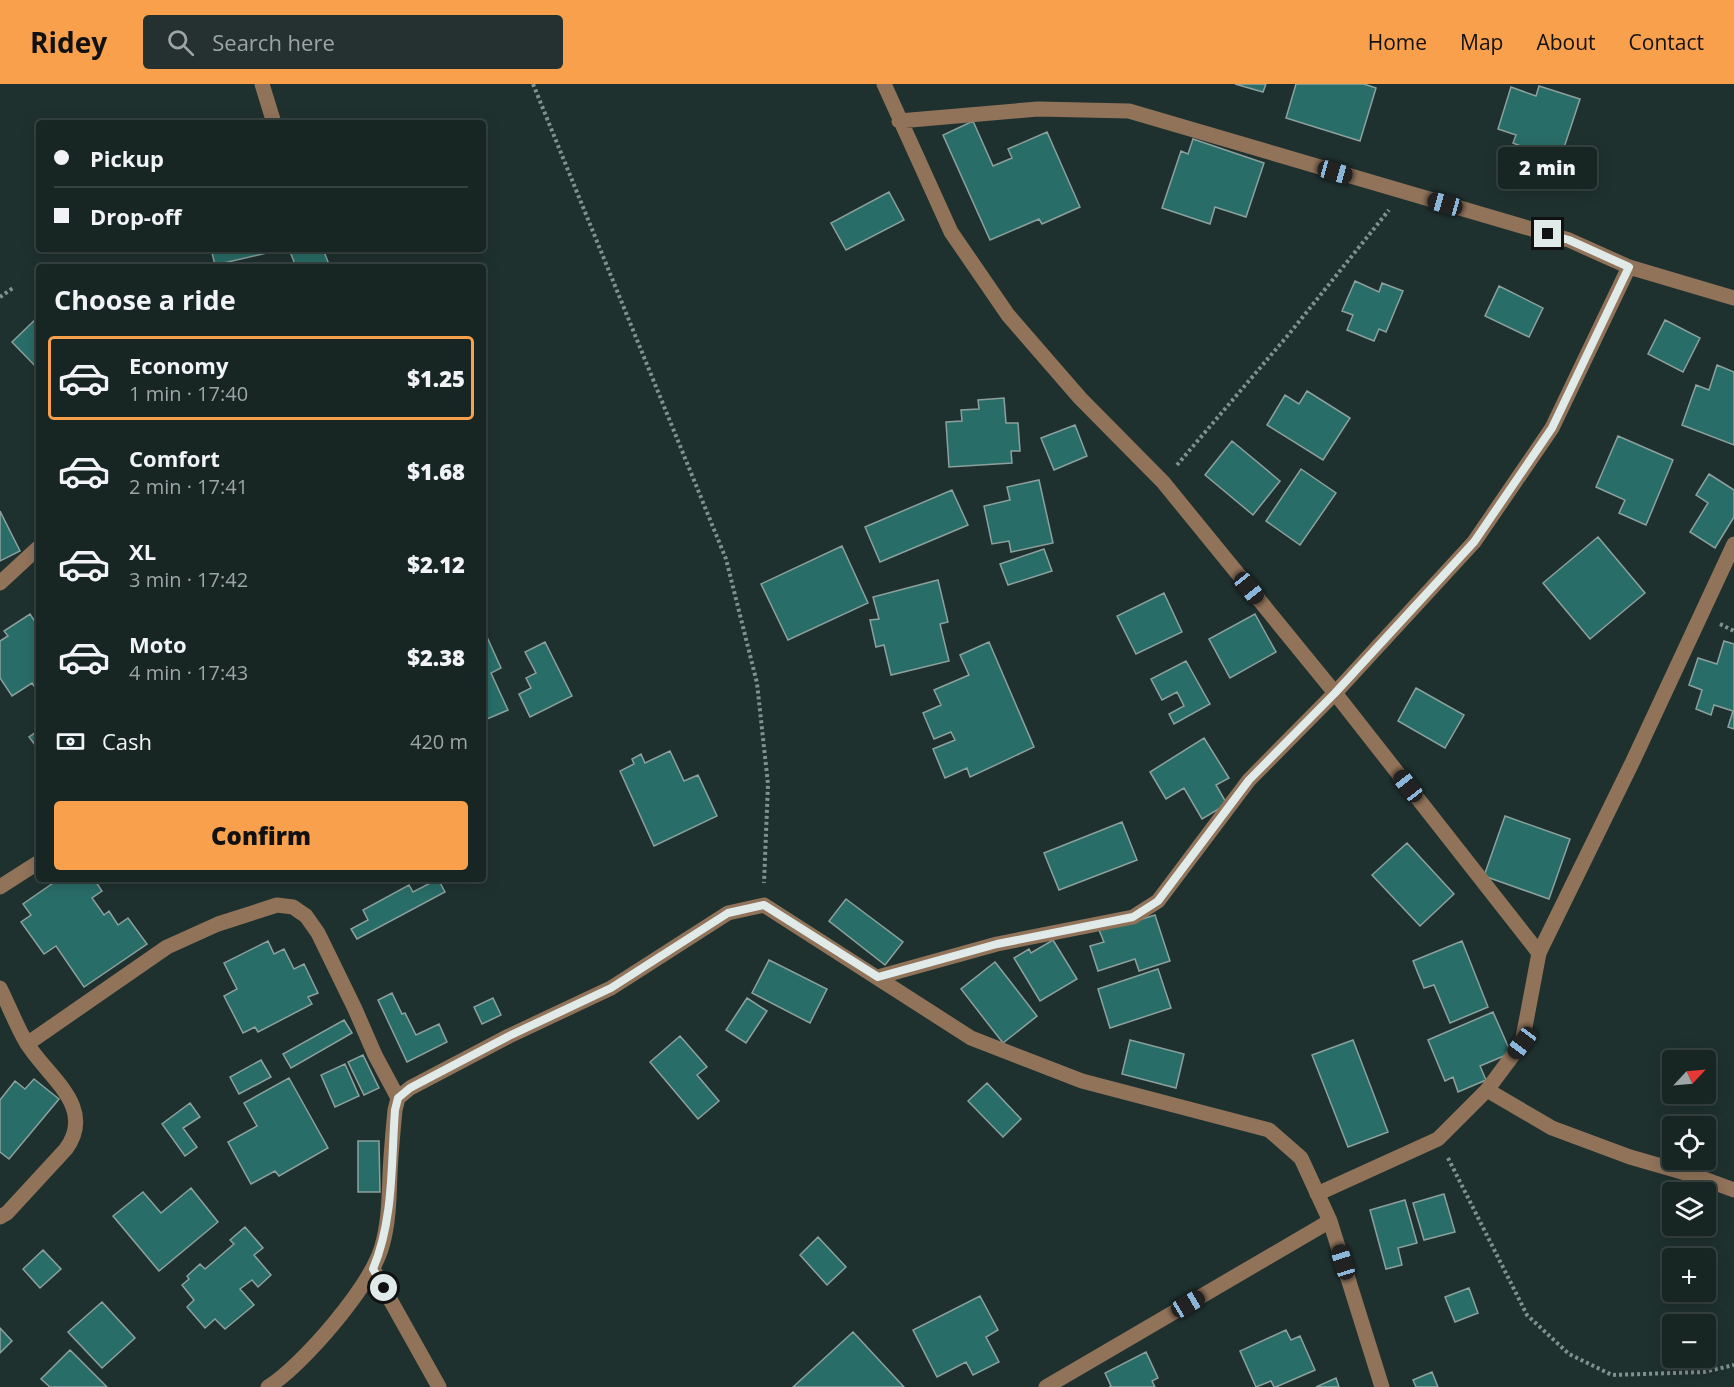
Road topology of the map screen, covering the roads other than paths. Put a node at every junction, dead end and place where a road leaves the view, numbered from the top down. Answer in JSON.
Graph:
{"nodes":[{"id":1,"x":262,"y":84,"type":"edge"},
{"id":2,"x":884,"y":84,"type":"edge"},
{"id":3,"x":273,"y":120,"type":"edge"},
{"id":4,"x":899,"y":121,"type":"junction"},
{"id":5,"x":1629,"y":267,"type":"junction"},
{"id":6,"x":1734,"y":298,"type":"edge"},
{"id":7,"x":1734,"y":544,"type":"edge"},
{"id":8,"x":36,"y":550,"type":"edge"},
{"id":9,"x":0,"y":583,"type":"edge"},
{"id":10,"x":1335,"y":693,"type":"junction"},
{"id":11,"x":36,"y":864,"type":"edge"},
{"id":12,"x":0,"y":887,"type":"edge"},
{"id":13,"x":1539,"y":953,"type":"junction"},
{"id":14,"x":878,"y":977,"type":"junction"},
{"id":15,"x":0,"y":988,"type":"edge"},
{"id":16,"x":27,"y":1044,"type":"junction"},
{"id":17,"x":1487,"y":1090,"type":"junction"},
{"id":18,"x":398,"y":1098,"type":"junction"},
{"id":19,"x":1734,"y":1190,"type":"edge"},
{"id":20,"x":1317,"y":1194,"type":"junction"},
{"id":21,"x":0,"y":1217,"type":"edge"},
{"id":22,"x":1330,"y":1221,"type":"junction"},
{"id":23,"x":373,"y":1269,"type":"junction"},
{"id":24,"x":268,"y":1387,"type":"edge"},
{"id":25,"x":440,"y":1387,"type":"edge"},
{"id":26,"x":1046,"y":1387,"type":"edge"},
{"id":27,"x":1382,"y":1387,"type":"edge"}],
"edges":[{"from":1,"to":3,"type":"street"},
{"from":2,"to":4,"type":"street"},
{"from":4,"to":5,"type":"street"},
{"from":4,"to":10,"type":"street"},
{"from":5,"to":6,"type":"street"},
{"from":5,"to":10,"type":"street"},
{"from":7,"to":13,"type":"street"},
{"from":8,"to":9,"type":"street"},
{"from":10,"to":13,"type":"street"},
{"from":10,"to":14,"type":"street"},
{"from":11,"to":12,"type":"street"},
{"from":13,"to":17,"type":"street"},
{"from":14,"to":18,"type":"street"},
{"from":14,"to":20,"type":"street"},
{"from":15,"to":16,"type":"street"},
{"from":16,"to":18,"type":"street"},
{"from":16,"to":21,"type":"street"},
{"from":17,"to":19,"type":"street"},
{"from":17,"to":20,"type":"street"},
{"from":18,"to":23,"type":"street"},
{"from":20,"to":22,"type":"street"},
{"from":22,"to":26,"type":"street"},
{"from":22,"to":27,"type":"street"},
{"from":23,"to":24,"type":"street"},
{"from":23,"to":25,"type":"street"}]}
